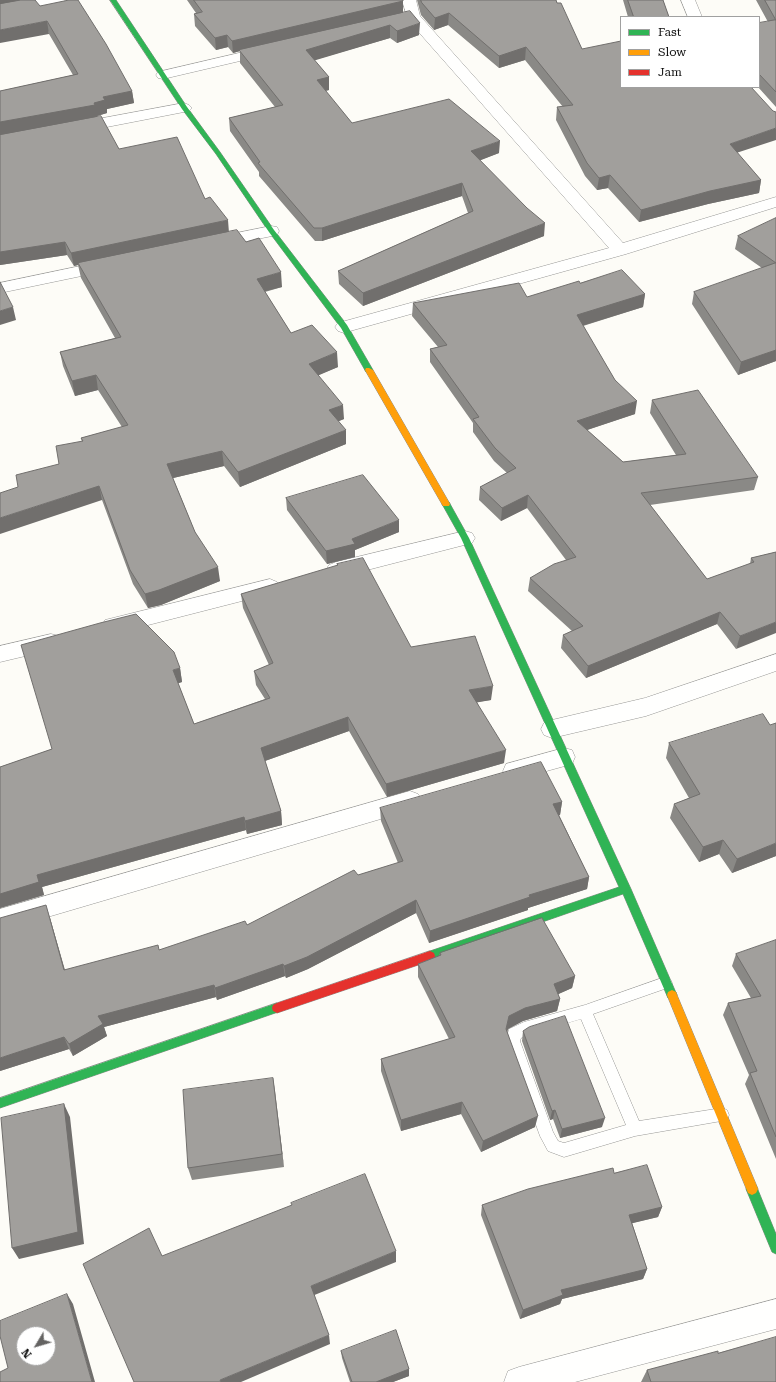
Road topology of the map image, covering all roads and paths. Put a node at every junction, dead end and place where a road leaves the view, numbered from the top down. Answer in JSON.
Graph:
{"nodes":[{"id":1,"x":58,"y":0,"type":"edge"},
{"id":2,"x":113,"y":0,"type":"edge"},
{"id":3,"x":409,"y":0,"type":"edge"},
{"id":4,"x":688,"y":0,"type":"edge"},
{"id":5,"x":0,"y":12,"type":"edge"},
{"id":6,"x":695,"y":16,"type":"edge"},
{"id":7,"x":284,"y":46,"type":"edge"},
{"id":8,"x":163,"y":75,"type":"junction"},
{"id":9,"x":184,"y":108,"type":"junction"},
{"id":10,"x":62,"y":131,"type":"edge"},
{"id":11,"x":776,"y":202,"type":"edge"},
{"id":12,"x":271,"y":231,"type":"junction"},
{"id":13,"x":201,"y":245,"type":"edge"},
{"id":14,"x":620,"y":250,"type":"junction"},
{"id":15,"x":124,"y":262,"type":"edge"},
{"id":16,"x":0,"y":288,"type":"edge"},
{"id":17,"x":344,"y":327,"type":"junction"},
{"id":18,"x":465,"y":538,"type":"junction"},
{"id":19,"x":318,"y":575,"type":"edge"},
{"id":20,"x":287,"y":583,"type":"edge"},
{"id":21,"x":93,"y":631,"type":"edge"},
{"id":22,"x":70,"y":637,"type":"edge"},
{"id":23,"x":0,"y":654,"type":"edge"},
{"id":24,"x":776,"y":662,"type":"edge"},
{"id":25,"x":552,"y":729,"type":"junction"},
{"id":26,"x":564,"y":757,"type":"junction"},
{"id":27,"x":495,"y":776,"type":"edge"},
{"id":28,"x":427,"y":796,"type":"edge"},
{"id":29,"x":626,"y":888,"type":"junction"},
{"id":30,"x":0,"y":920,"type":"edge"},
{"id":31,"x":665,"y":983,"type":"junction"},
{"id":32,"x":585,"y":1011,"type":"junction"},
{"id":33,"x":0,"y":1103,"type":"edge"},
{"id":34,"x":722,"y":1115,"type":"junction"},
{"id":35,"x":635,"y":1129,"type":"junction"},
{"id":36,"x":776,"y":1248,"type":"edge"},
{"id":37,"x":776,"y":1314,"type":"edge"},
{"id":38,"x":519,"y":1382,"type":"edge"}],
"edges":[{"from":1,"to":5,"type":"street"},
{"from":2,"to":8,"type":"street"},
{"from":3,"to":14,"type":"street"},
{"from":4,"to":6,"type":"street"},
{"from":7,"to":8,"type":"street"},
{"from":8,"to":9,"type":"street"},
{"from":9,"to":10,"type":"street"},
{"from":9,"to":12,"type":"street"},
{"from":11,"to":14,"type":"street"},
{"from":12,"to":13,"type":"street"},
{"from":12,"to":17,"type":"street"},
{"from":14,"to":17,"type":"street"},
{"from":15,"to":16,"type":"street"},
{"from":17,"to":18,"type":"street"},
{"from":18,"to":19,"type":"street"},
{"from":18,"to":25,"type":"street"},
{"from":20,"to":21,"type":"street"},
{"from":22,"to":23,"type":"street"},
{"from":24,"to":25,"type":"street"},
{"from":25,"to":26,"type":"street"},
{"from":26,"to":27,"type":"street"},
{"from":26,"to":29,"type":"street"},
{"from":28,"to":30,"type":"street"},
{"from":29,"to":31,"type":"street"},
{"from":29,"to":33,"type":"street"},
{"from":31,"to":32,"type":"lane"},
{"from":31,"to":34,"type":"street"},
{"from":32,"to":35,"type":"lane"},
{"from":32,"to":35,"type":"lane"},
{"from":34,"to":35,"type":"lane"},
{"from":34,"to":36,"type":"street"},
{"from":37,"to":38,"type":"street"}]}
